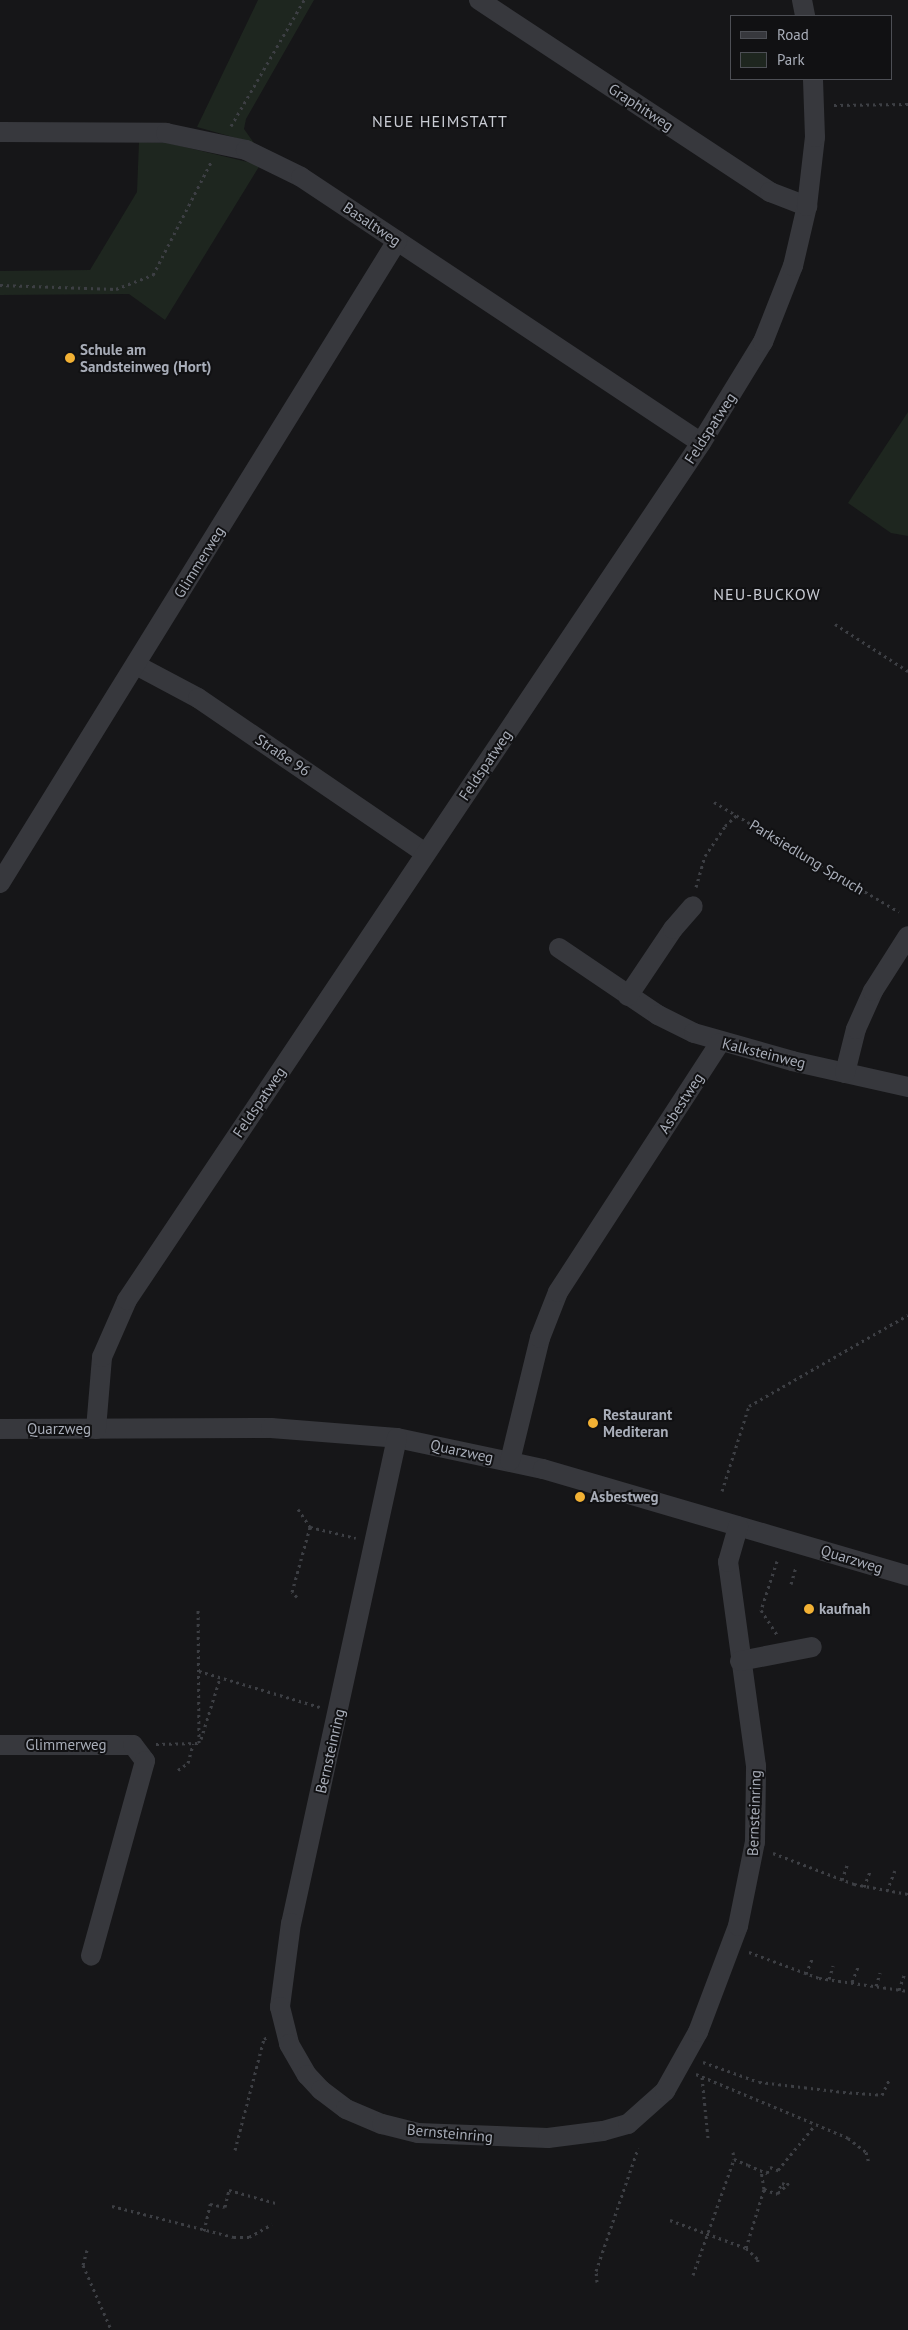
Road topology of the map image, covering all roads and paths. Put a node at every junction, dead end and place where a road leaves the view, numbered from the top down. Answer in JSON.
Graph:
{"nodes":[{"id":1,"x":304,"y":0,"type":"edge"},
{"id":2,"x":479,"y":0,"type":"edge"},
{"id":3,"x":802,"y":0,"type":"edge"},
{"id":4,"x":805,"y":15,"type":"edge"},
{"id":5,"x":813,"y":80,"type":"edge"},
{"id":6,"x":908,"y":104,"type":"edge"},
{"id":7,"x":815,"y":105,"type":"junction"},
{"id":8,"x":0,"y":132,"type":"edge"},
{"id":9,"x":222,"y":142,"type":"junction"},
{"id":10,"x":807,"y":206,"type":"junction"},
{"id":11,"x":397,"y":241,"type":"junction"},
{"id":12,"x":0,"y":285,"type":"edge"},
{"id":13,"x":701,"y":443,"type":"junction"},
{"id":14,"x":834,"y":624,"type":"dead end"},
{"id":15,"x":136,"y":665,"type":"junction"},
{"id":16,"x":908,"y":671,"type":"edge"},
{"id":17,"x":714,"y":802,"type":"dead end"},
{"id":18,"x":737,"y":815,"type":"junction"},
{"id":19,"x":425,"y":853,"type":"junction"},
{"id":20,"x":0,"y":883,"type":"edge"},
{"id":21,"x":693,"y":902,"type":"joint"},
{"id":22,"x":899,"y":912,"type":"dead end"},
{"id":23,"x":908,"y":936,"type":"edge"},
{"id":24,"x":559,"y":948,"type":"dead end"},
{"id":25,"x":628,"y":996,"type":"junction"},
{"id":26,"x":720,"y":1043,"type":"junction"},
{"id":27,"x":845,"y":1073,"type":"junction"},
{"id":28,"x":908,"y":1087,"type":"edge"},
{"id":29,"x":908,"y":1315,"type":"edge"},
{"id":30,"x":0,"y":1429,"type":"edge"},
{"id":31,"x":96,"y":1429,"type":"junction"},
{"id":32,"x":397,"y":1438,"type":"junction"},
{"id":33,"x":510,"y":1461,"type":"junction"},
{"id":34,"x":722,"y":1491,"type":"dead end"},
{"id":35,"x":298,"y":1510,"type":"dead end"},
{"id":36,"x":738,"y":1526,"type":"junction"},
{"id":37,"x":310,"y":1527,"type":"junction"},
{"id":38,"x":359,"y":1539,"type":"dead end"},
{"id":39,"x":776,"y":1560,"type":"dead end"},
{"id":40,"x":796,"y":1566,"type":"dead end"},
{"id":41,"x":908,"y":1576,"type":"edge"},
{"id":42,"x":791,"y":1584,"type":"dead end"},
{"id":43,"x":297,"y":1597,"type":"dead end"},
{"id":44,"x":198,"y":1607,"type":"dead end"},
{"id":45,"x":812,"y":1647,"type":"dead end"},
{"id":46,"x":780,"y":1653,"type":"junction"},
{"id":47,"x":740,"y":1660,"type":"junction"},
{"id":48,"x":199,"y":1671,"type":"junction"},
{"id":49,"x":220,"y":1678,"type":"junction"},
{"id":50,"x":340,"y":1712,"type":"junction"},
{"id":51,"x":199,"y":1743,"type":"junction"},
{"id":52,"x":193,"y":1744,"type":"junction"},
{"id":53,"x":0,"y":1745,"type":"edge"},
{"id":54,"x":136,"y":1749,"type":"junction"},
{"id":55,"x":178,"y":1770,"type":"dead end"},
{"id":56,"x":769,"y":1852,"type":"dead end"},
{"id":57,"x":848,"y":1863,"type":"dead end"},
{"id":58,"x":895,"y":1870,"type":"dead end"},
{"id":59,"x":870,"y":1871,"type":"dead end"},
{"id":60,"x":842,"y":1880,"type":"junction"},
{"id":61,"x":864,"y":1887,"type":"junction"},
{"id":62,"x":887,"y":1890,"type":"junction"},
{"id":63,"x":908,"y":1894,"type":"edge"},
{"id":64,"x":746,"y":1951,"type":"dead end"},
{"id":65,"x":91,"y":1956,"type":"dead end"},
{"id":66,"x":812,"y":1958,"type":"dead end"},
{"id":67,"x":859,"y":1965,"type":"dead end"},
{"id":68,"x":833,"y":1966,"type":"dead end"},
{"id":69,"x":880,"y":1973,"type":"dead end"},
{"id":70,"x":904,"y":1973,"type":"dead end"},
{"id":71,"x":806,"y":1974,"type":"junction"},
{"id":72,"x":829,"y":1979,"type":"junction"},
{"id":73,"x":852,"y":1982,"type":"junction"},
{"id":74,"x":876,"y":1986,"type":"junction"},
{"id":75,"x":899,"y":1990,"type":"junction"},
{"id":76,"x":908,"y":1991,"type":"edge"},
{"id":77,"x":271,"y":2036,"type":"dead end"},
{"id":78,"x":702,"y":2062,"type":"dead end"},
{"id":79,"x":694,"y":2074,"type":"dead end"},
{"id":80,"x":702,"y":2077,"type":"junction"},
{"id":81,"x":890,"y":2078,"type":"dead end"},
{"id":82,"x":815,"y":2125,"type":"junction"},
{"id":83,"x":708,"y":2138,"type":"dead end"},
{"id":84,"x":638,"y":2148,"type":"dead end"},
{"id":85,"x":235,"y":2150,"type":"dead end"},
{"id":86,"x":733,"y":2152,"type":"dead end"},
{"id":87,"x":734,"y":2159,"type":"junction"},
{"id":88,"x":870,"y":2163,"type":"dead end"},
{"id":89,"x":761,"y":2170,"type":"junction"},
{"id":90,"x":788,"y":2184,"type":"dead end"},
{"id":91,"x":764,"y":2189,"type":"junction"},
{"id":92,"x":276,"y":2202,"type":"dead end"},
{"id":93,"x":112,"y":2206,"type":"dead end"},
{"id":94,"x":670,"y":2220,"type":"dead end"},
{"id":95,"x":272,"y":2224,"type":"dead end"},
{"id":96,"x":204,"y":2231,"type":"junction"},
{"id":97,"x":708,"y":2233,"type":"junction"},
{"id":98,"x":746,"y":2248,"type":"junction"},
{"id":99,"x":87,"y":2250,"type":"dead end"},
{"id":100,"x":758,"y":2265,"type":"dead end"},
{"id":101,"x":694,"y":2275,"type":"dead end"},
{"id":102,"x":597,"y":2282,"type":"dead end"},
{"id":103,"x":110,"y":2327,"type":"dead end"}],
"edges":[{"from":1,"to":9,"type":"path"},
{"from":2,"to":10,"type":"street","name":"Graphitweg"},
{"from":3,"to":4,"type":"street"},
{"from":5,"to":7,"type":"street","name":"Feldspatweg"},
{"from":6,"to":7,"type":"path"},
{"from":7,"to":10,"type":"street","name":"Feldspatweg"},
{"from":8,"to":9,"type":"street","name":"Basaltweg"},
{"from":9,"to":11,"type":"street","name":"Basaltweg"},
{"from":9,"to":12,"type":"path"},
{"from":10,"to":13,"type":"street","name":"Feldspatweg"},
{"from":11,"to":13,"type":"street","name":"Basaltweg"},
{"from":11,"to":15,"type":"street","name":"Glimmerweg"},
{"from":13,"to":19,"type":"street","name":"Feldspatweg"},
{"from":14,"to":16,"type":"path"},
{"from":15,"to":19,"type":"street","name":"Straße 96"},
{"from":15,"to":20,"type":"street","name":"Glimmerweg"},
{"from":17,"to":18,"type":"path","name":"Parksiedlung Spruch"},
{"from":18,"to":21,"type":"path"},
{"from":18,"to":22,"type":"path","name":"Parksiedlung Spruch"},
{"from":19,"to":31,"type":"street","name":"Feldspatweg"},
{"from":21,"to":25,"type":"street"},
{"from":23,"to":27,"type":"street"},
{"from":24,"to":25,"type":"street","name":"Kalksteinweg"},
{"from":25,"to":26,"type":"street","name":"Kalksteinweg"},
{"from":26,"to":27,"type":"street","name":"Kalksteinweg"},
{"from":26,"to":33,"type":"street","name":"Asbestweg"},
{"from":27,"to":28,"type":"street","name":"Kalksteinweg"},
{"from":29,"to":34,"type":"path"},
{"from":30,"to":31,"type":"street","name":"Quarzweg"},
{"from":31,"to":32,"type":"street","name":"Quarzweg"},
{"from":32,"to":33,"type":"street","name":"Quarzweg"},
{"from":32,"to":50,"type":"street","name":"Bernsteinring"},
{"from":33,"to":36,"type":"street","name":"Quarzweg"},
{"from":35,"to":37,"type":"path"},
{"from":36,"to":41,"type":"street","name":"Quarzweg"},
{"from":36,"to":47,"type":"street","name":"Bernsteinring"},
{"from":37,"to":38,"type":"path"},
{"from":37,"to":43,"type":"path"},
{"from":39,"to":46,"type":"path"},
{"from":40,"to":42,"type":"path"},
{"from":44,"to":48,"type":"path"},
{"from":45,"to":46,"type":"street"},
{"from":46,"to":47,"type":"street"},
{"from":47,"to":50,"type":"street","name":"Bernsteinring"},
{"from":48,"to":49,"type":"path"},
{"from":48,"to":51,"type":"path"},
{"from":49,"to":50,"type":"path"},
{"from":49,"to":51,"type":"path"},
{"from":51,"to":52,"type":"path"},
{"from":52,"to":54,"type":"path"},
{"from":52,"to":55,"type":"path"},
{"from":53,"to":54,"type":"street","name":"Glimmerweg"},
{"from":54,"to":65,"type":"street"},
{"from":56,"to":60,"type":"path"},
{"from":57,"to":60,"type":"path"},
{"from":58,"to":62,"type":"path"},
{"from":59,"to":61,"type":"path"},
{"from":60,"to":61,"type":"path"},
{"from":61,"to":62,"type":"path"},
{"from":62,"to":63,"type":"path"},
{"from":64,"to":71,"type":"path"},
{"from":66,"to":71,"type":"path"},
{"from":67,"to":73,"type":"path"},
{"from":68,"to":72,"type":"path"},
{"from":69,"to":74,"type":"path"},
{"from":70,"to":75,"type":"path"},
{"from":71,"to":72,"type":"path"},
{"from":72,"to":73,"type":"path"},
{"from":73,"to":74,"type":"path"},
{"from":74,"to":75,"type":"path"},
{"from":75,"to":76,"type":"path"},
{"from":77,"to":85,"type":"path"},
{"from":78,"to":81,"type":"path"},
{"from":79,"to":80,"type":"path"},
{"from":80,"to":82,"type":"path"},
{"from":80,"to":83,"type":"path"},
{"from":82,"to":88,"type":"path"},
{"from":82,"to":89,"type":"path"},
{"from":84,"to":102,"type":"path"},
{"from":86,"to":87,"type":"path"},
{"from":87,"to":89,"type":"path"},
{"from":87,"to":97,"type":"path"},
{"from":89,"to":91,"type":"path"},
{"from":90,"to":91,"type":"path"},
{"from":91,"to":98,"type":"path"},
{"from":92,"to":96,"type":"path"},
{"from":93,"to":96,"type":"path"},
{"from":94,"to":97,"type":"path"},
{"from":95,"to":96,"type":"path"},
{"from":97,"to":98,"type":"path"},
{"from":97,"to":101,"type":"path"},
{"from":98,"to":100,"type":"path"},
{"from":99,"to":103,"type":"path"}]}
